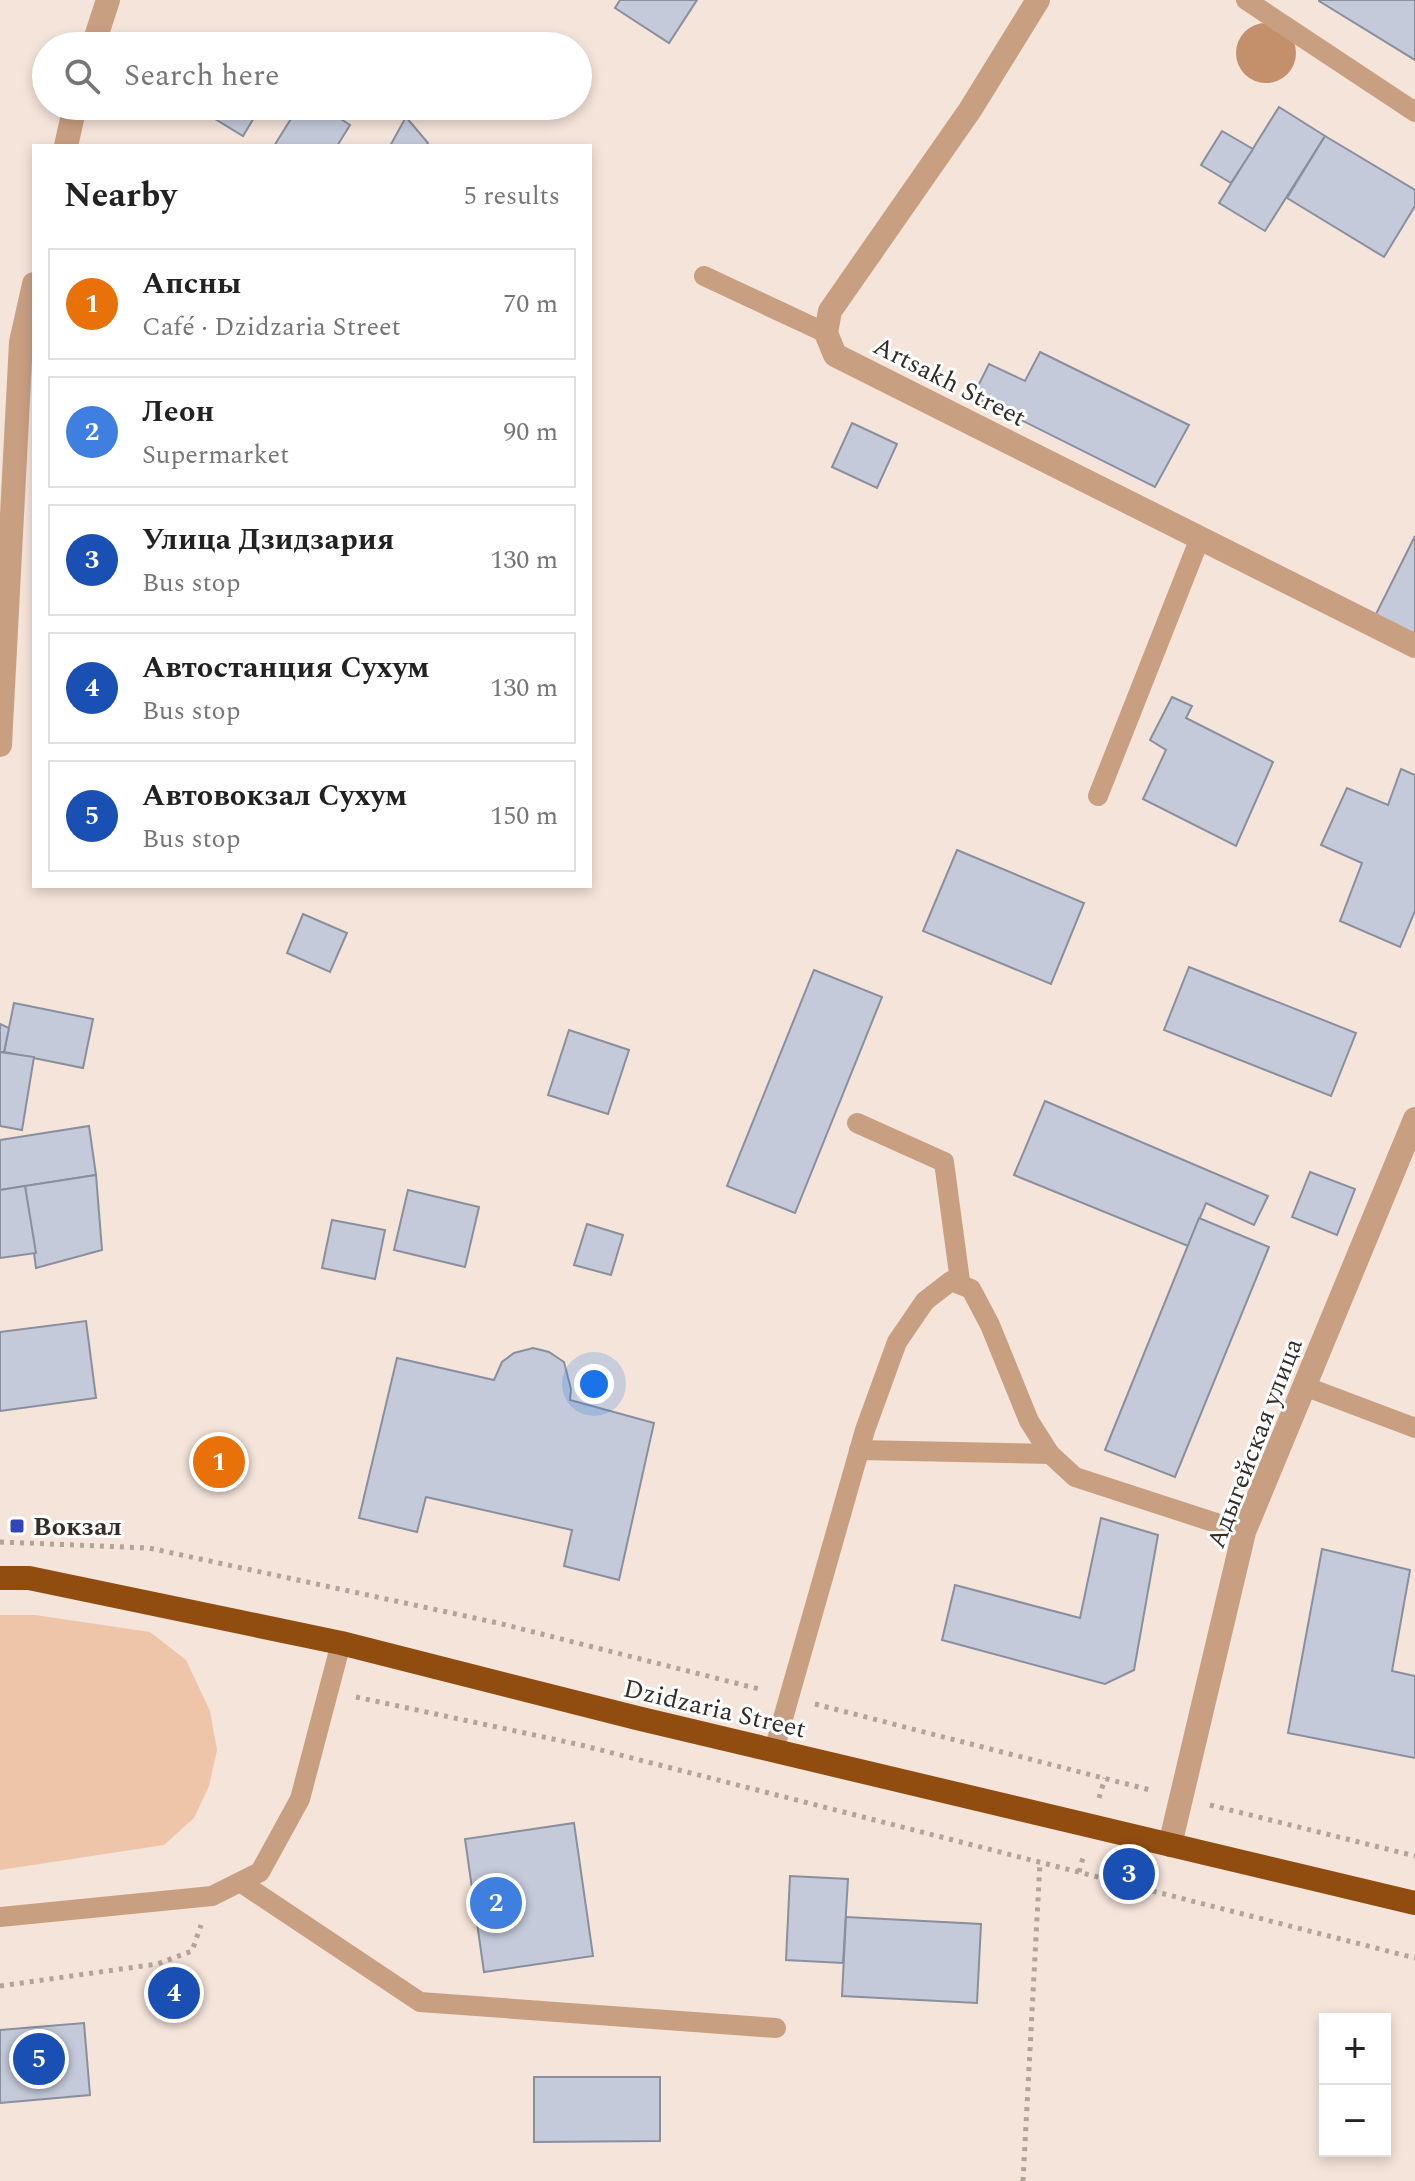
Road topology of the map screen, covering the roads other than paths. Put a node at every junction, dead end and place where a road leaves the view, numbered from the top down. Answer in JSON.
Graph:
{"nodes":[{"id":1,"x":108,"y":0,"type":"edge"},
{"id":2,"x":1038,"y":0,"type":"edge"},
{"id":3,"x":1246,"y":0,"type":"edge"},
{"id":4,"x":98,"y":32,"type":"edge"},
{"id":5,"x":1415,"y":112,"type":"edge"},
{"id":6,"x":72,"y":120,"type":"edge"},
{"id":7,"x":66,"y":144,"type":"edge"},
{"id":8,"x":704,"y":276,"type":"dead end"},
{"id":9,"x":32,"y":293,"type":"edge"},
{"id":10,"x":826,"y":333,"type":"junction"},
{"id":11,"x":1200,"y":538,"type":"junction"},
{"id":12,"x":1415,"y":646,"type":"edge"},
{"id":13,"x":0,"y":745,"type":"edge"},
{"id":14,"x":1098,"y":796,"type":"dead end"},
{"id":15,"x":1415,"y":1119,"type":"edge"},
{"id":16,"x":857,"y":1123,"type":"dead end"},
{"id":17,"x":960,"y":1281,"type":"junction"},
{"id":18,"x":1304,"y":1386,"type":"junction"},
{"id":19,"x":1415,"y":1428,"type":"edge"},
{"id":20,"x":859,"y":1450,"type":"junction"},
{"id":21,"x":1050,"y":1454,"type":"junction"},
{"id":22,"x":1244,"y":1532,"type":"junction"},
{"id":23,"x":0,"y":1578,"type":"edge"},
{"id":24,"x":341,"y":1643,"type":"junction"},
{"id":25,"x":774,"y":1750,"type":"junction"},
{"id":26,"x":1170,"y":1845,"type":"junction"},
{"id":27,"x":240,"y":1882,"type":"junction"},
{"id":28,"x":1415,"y":1903,"type":"edge"},
{"id":29,"x":0,"y":1917,"type":"edge"},
{"id":30,"x":776,"y":2028,"type":"dead end"}],
"edges":[{"from":1,"to":4,"type":"street"},
{"from":2,"to":10,"type":"street"},
{"from":3,"to":5,"type":"lane"},
{"from":6,"to":7,"type":"street"},
{"from":8,"to":10,"type":"lane"},
{"from":9,"to":13,"type":"street"},
{"from":10,"to":11,"type":"street","name":"Artsakh Street"},
{"from":11,"to":12,"type":"street","name":"Artsakh Street"},
{"from":11,"to":14,"type":"lane"},
{"from":15,"to":18,"type":"street","name":"Адыгейская улица"},
{"from":16,"to":17,"type":"lane"},
{"from":17,"to":20,"type":"lane"},
{"from":17,"to":21,"type":"lane"},
{"from":18,"to":19,"type":"lane"},
{"from":18,"to":22,"type":"street","name":"Адыгейская улица"},
{"from":20,"to":21,"type":"lane"},
{"from":20,"to":25,"type":"lane"},
{"from":21,"to":22,"type":"lane"},
{"from":22,"to":26,"type":"street","name":"Адыгейская улица"},
{"from":23,"to":24,"type":"highway","name":"Dzidzaria Street"},
{"from":24,"to":25,"type":"highway","name":"Dzidzaria Street"},
{"from":24,"to":27,"type":"lane"},
{"from":25,"to":26,"type":"highway","name":"Dzidzaria Street"},
{"from":26,"to":28,"type":"highway","name":"Dzidzaria Street"},
{"from":27,"to":29,"type":"lane"},
{"from":27,"to":30,"type":"lane"}]}
